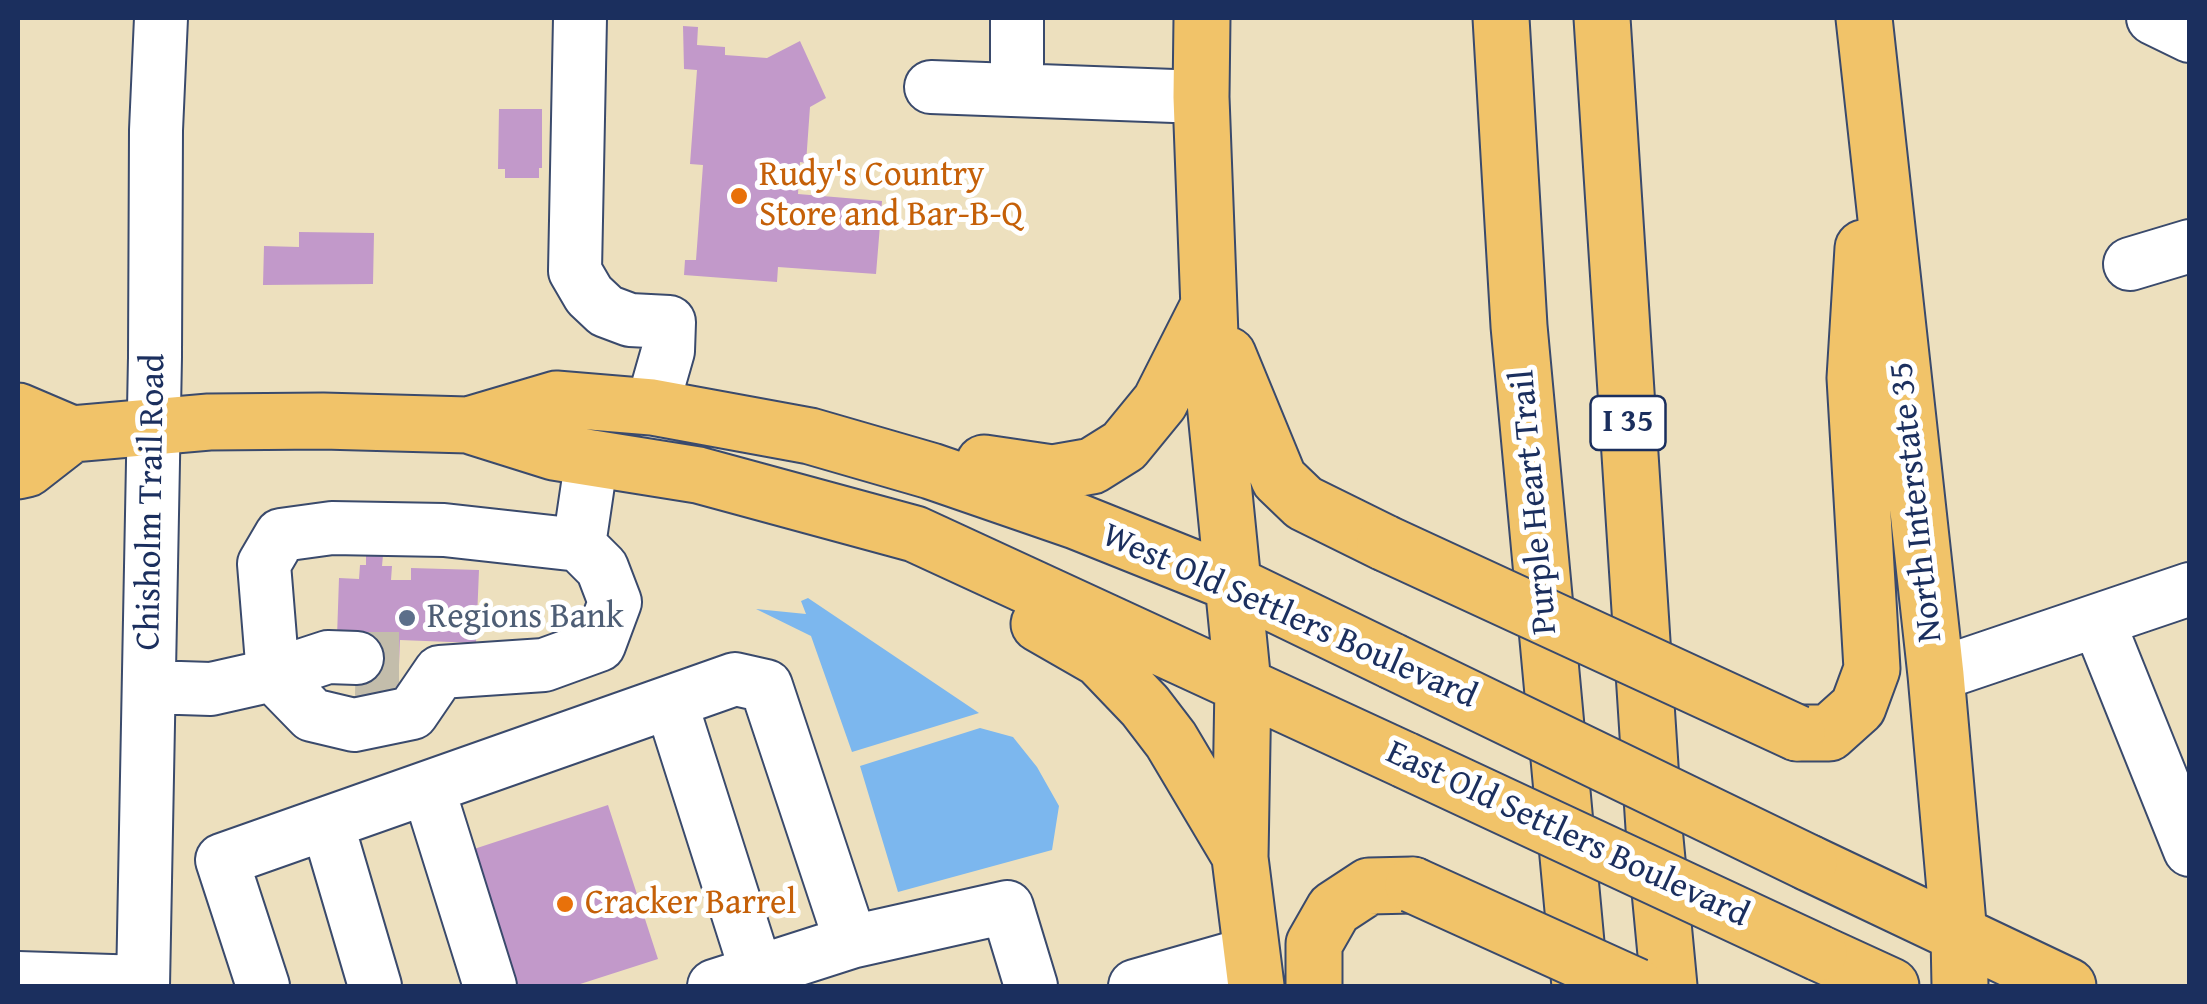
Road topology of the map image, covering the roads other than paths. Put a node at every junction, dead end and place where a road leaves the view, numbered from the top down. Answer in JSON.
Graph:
{"nodes":[{"id":1,"x":161,"y":18,"type":"edge"},
{"id":2,"x":580,"y":18,"type":"edge"},
{"id":3,"x":1016,"y":18,"type":"edge"},
{"id":4,"x":1202,"y":18,"type":"edge"},
{"id":5,"x":1501,"y":18,"type":"edge"},
{"id":6,"x":1602,"y":18,"type":"edge"},
{"id":7,"x":1864,"y":18,"type":"edge"},
{"id":8,"x":2153,"y":18,"type":"edge"},
{"id":9,"x":2190,"y":36,"type":"edge"},
{"id":10,"x":931,"y":87,"type":"dead end"},
{"id":11,"x":1017,"y":90,"type":"junction"},
{"id":12,"x":1200,"y":97,"type":"junction"},
{"id":13,"x":1874,"y":102,"type":"junction"},
{"id":14,"x":2190,"y":246,"type":"edge"},
{"id":15,"x":2130,"y":264,"type":"dead end"},
{"id":16,"x":1208,"y":306,"type":"junction"},
{"id":17,"x":652,"y":407,"type":"junction"},
{"id":18,"x":18,"y":411,"type":"edge"},
{"id":19,"x":468,"y":425,"type":"junction"},
{"id":20,"x":154,"y":426,"type":"junction"},
{"id":21,"x":72,"y":434,"type":"junction"},
{"id":22,"x":810,"y":436,"type":"junction"},
{"id":23,"x":1529,"y":446,"type":"junction"},
{"id":24,"x":592,"y":457,"type":"junction"},
{"id":25,"x":18,"y":471,"type":"edge"},
{"id":26,"x":915,"y":534,"type":"junction"},
{"id":27,"x":579,"y":546,"type":"junction"},
{"id":28,"x":1231,"y":583,"type":"junction"},
{"id":29,"x":2190,"y":589,"type":"edge"},
{"id":30,"x":2098,"y":621,"type":"junction"},
{"id":31,"x":1936,"y":675,"type":"junction"},
{"id":32,"x":273,"y":676,"type":"junction"},
{"id":33,"x":386,"y":676,"type":"junction"},
{"id":34,"x":1243,"y":684,"type":"junction"},
{"id":35,"x":148,"y":687,"type":"junction"},
{"id":36,"x":671,"y":703,"type":"junction"},
{"id":37,"x":428,"y":788,"type":"junction"},
{"id":38,"x":327,"y":824,"type":"junction"},
{"id":39,"x":1654,"y":828,"type":"junction"},
{"id":40,"x":2190,"y":850,"type":"edge"},
{"id":41,"x":1240,"y":858,"type":"junction"},
{"id":42,"x":145,"y":859,"type":"junction"},
{"id":43,"x":222,"y":860,"type":"junction"},
{"id":44,"x":851,"y":942,"type":"junction"},
{"id":45,"x":1960,"y":961,"type":"edge"},
{"id":46,"x":1253,"y":970,"type":"edge"},
{"id":47,"x":18,"y":978,"type":"edge"},
{"id":48,"x":736,"y":980,"type":"edge"},
{"id":49,"x":143,"y":984,"type":"edge"},
{"id":50,"x":263,"y":986,"type":"edge"},
{"id":51,"x":375,"y":986,"type":"edge"},
{"id":52,"x":490,"y":986,"type":"edge"},
{"id":53,"x":1031,"y":986,"type":"edge"},
{"id":54,"x":1135,"y":986,"type":"edge"},
{"id":55,"x":1314,"y":986,"type":"edge"},
{"id":56,"x":1548,"y":986,"type":"edge"},
{"id":57,"x":1580,"y":986,"type":"edge"},
{"id":58,"x":1636,"y":986,"type":"edge"},
{"id":59,"x":1668,"y":986,"type":"edge"},
{"id":60,"x":1708,"y":986,"type":"edge"},
{"id":61,"x":1891,"y":986,"type":"edge"},
{"id":62,"x":2068,"y":986,"type":"edge"}],
"edges":[{"from":1,"to":20,"type":"street","name":"Chisholm Trail Road"},
{"from":2,"to":17,"type":"street"},
{"from":3,"to":11,"type":"street"},
{"from":4,"to":12,"type":"main road"},
{"from":5,"to":23,"type":"main road","name":"Purple Heart Trail"},
{"from":6,"to":39,"type":"main road","number":"I 35"},
{"from":7,"to":13,"type":"main road","name":"North Interstate 35"},
{"from":8,"to":9,"type":"street"},
{"from":10,"to":11,"type":"street"},
{"from":11,"to":12,"type":"street"},
{"from":12,"to":16,"type":"main road"},
{"from":13,"to":16,"type":"main road","bridge":true},
{"from":13,"to":31,"type":"main road","name":"North Interstate 35"},
{"from":14,"to":15,"type":"street"},
{"from":16,"to":22,"type":"main road"},
{"from":16,"to":28,"type":"main road"},
{"from":17,"to":19,"type":"main road","name":"West Old Settlers Boulevard"},
{"from":17,"to":22,"type":"main road","name":"West Old Settlers Boulevard"},
{"from":18,"to":21,"type":"main road","name":"West Old Settlers Boulevard"},
{"from":19,"to":20,"type":"main road","name":"West Old Settlers Boulevard"},
{"from":19,"to":24,"type":"main road","name":"West Old Settlers Boulevard"},
{"from":20,"to":21,"type":"main road","name":"West Old Settlers Boulevard"},
{"from":20,"to":35,"type":"street","name":"Chisholm Trail Road"},
{"from":21,"to":25,"type":"main road"},
{"from":22,"to":28,"type":"main road","name":"West Old Settlers Boulevard"},
{"from":23,"to":56,"type":"main road"},
{"from":23,"to":57,"type":"main road","name":"Purple Heart Trail"},
{"from":24,"to":26,"type":"main road","name":"West Old Settlers Boulevard"},
{"from":24,"to":27,"type":"street"},
{"from":26,"to":34,"type":"main road","name":"East Old Settlers Boulevard"},
{"from":26,"to":41,"type":"main road"},
{"from":27,"to":32,"type":"street"},
{"from":27,"to":33,"type":"street"},
{"from":28,"to":34,"type":"main road"},
{"from":28,"to":45,"type":"main road","name":"West Old Settlers Boulevard","bridge":true},
{"from":29,"to":30,"type":"street"},
{"from":30,"to":31,"type":"street"},
{"from":30,"to":40,"type":"street"},
{"from":31,"to":45,"type":"main road","name":"North Interstate 35"},
{"from":32,"to":33,"type":"street"},
{"from":32,"to":33,"type":"street"},
{"from":32,"to":35,"type":"street"},
{"from":34,"to":41,"type":"main road"},
{"from":34,"to":61,"type":"main road","name":"East Old Settlers Boulevard","bridge":true},
{"from":35,"to":42,"type":"street","name":"Chisholm Trail Road"},
{"from":36,"to":37,"type":"street"},
{"from":36,"to":44,"type":"street"},
{"from":36,"to":48,"type":"street"},
{"from":37,"to":38,"type":"street"},
{"from":37,"to":52,"type":"street"},
{"from":38,"to":43,"type":"street"},
{"from":38,"to":51,"type":"street"},
{"from":39,"to":59,"type":"main road","number":"I 35"},
{"from":39,"to":60,"type":"main road"},
{"from":41,"to":46,"type":"main road"},
{"from":42,"to":43,"type":"street"},
{"from":42,"to":49,"type":"street","name":"Chisholm Trail Road"},
{"from":43,"to":50,"type":"street"},
{"from":44,"to":48,"type":"street"},
{"from":44,"to":53,"type":"street"},
{"from":45,"to":62,"type":"main road"},
{"from":46,"to":54,"type":"street"},
{"from":47,"to":49,"type":"street"},
{"from":55,"to":58,"type":"main road","bridge":true}]}
